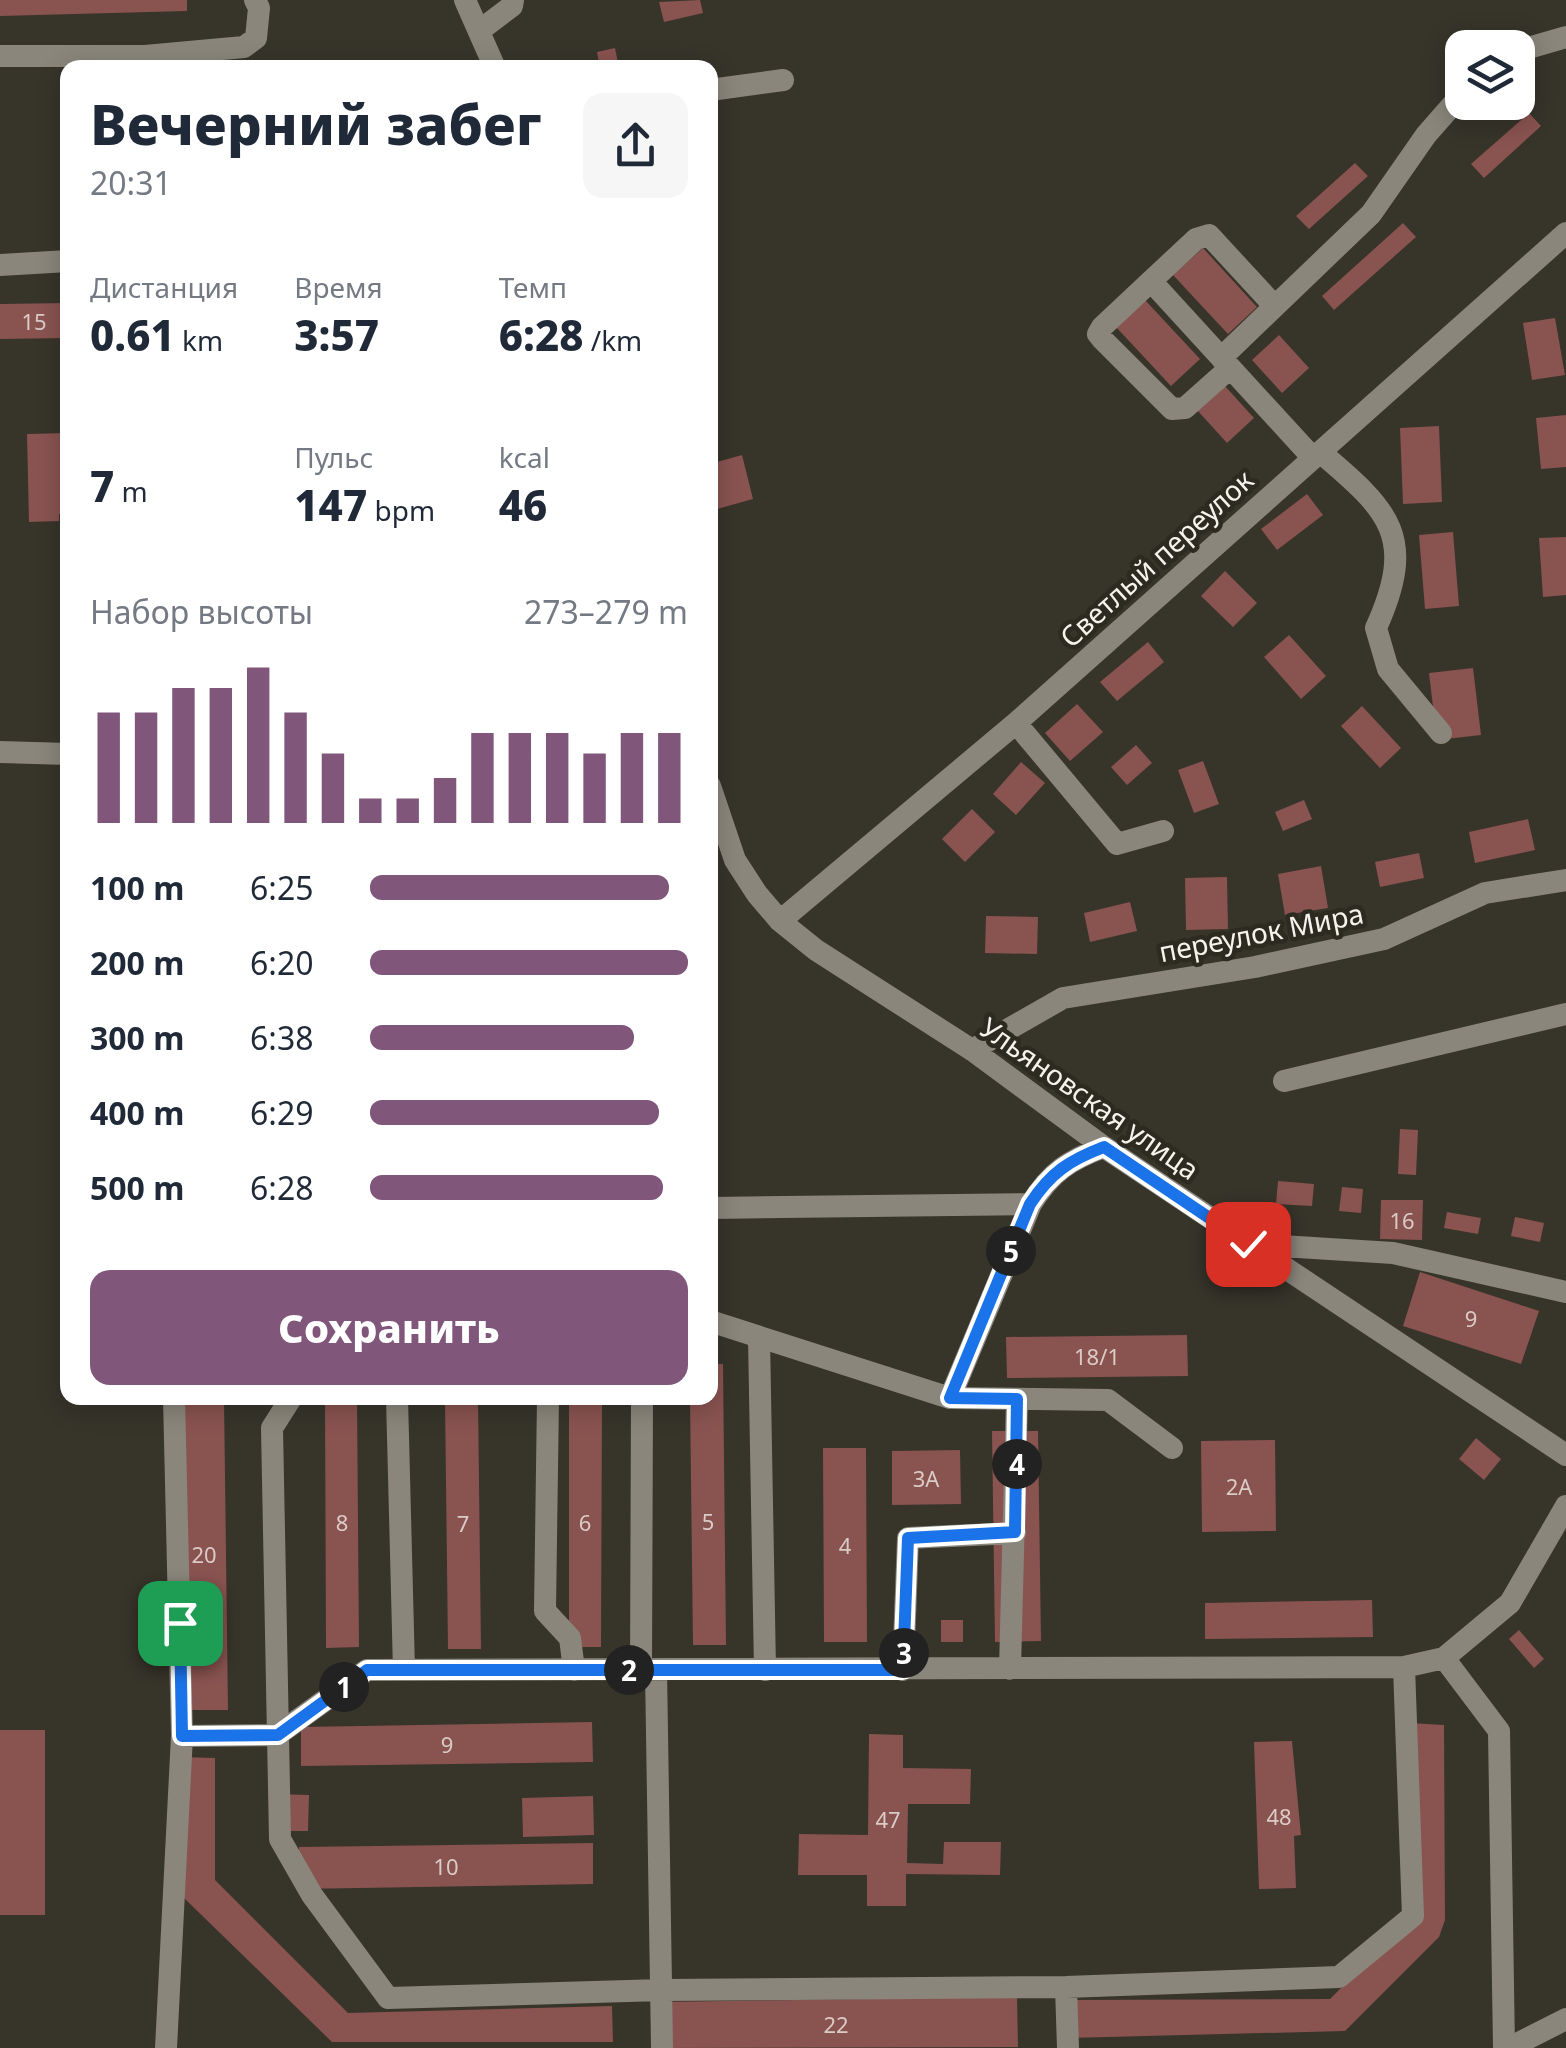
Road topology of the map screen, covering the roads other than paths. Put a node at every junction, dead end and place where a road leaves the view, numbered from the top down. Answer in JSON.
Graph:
{"nodes":[{"id":1,"x":256,"y":0,"type":"edge"},
{"id":2,"x":465,"y":0,"type":"edge"},
{"id":3,"x":513,"y":0,"type":"edge"},
{"id":4,"x":480,"y":31,"type":"junction"},
{"id":5,"x":1566,"y":37,"type":"edge"},
{"id":6,"x":1535,"y":46,"type":"edge"},
{"id":7,"x":0,"y":56,"type":"edge"},
{"id":8,"x":97,"y":60,"type":"edge"},
{"id":9,"x":158,"y":60,"type":"edge"},
{"id":10,"x":492,"y":60,"type":"edge"},
{"id":11,"x":783,"y":80,"type":"dead end"},
{"id":12,"x":718,"y":89,"type":"edge"},
{"id":13,"x":1445,"y":113,"type":"edge"},
{"id":14,"x":1566,"y":233,"type":"edge"},
{"id":15,"x":60,"y":261,"type":"edge"},
{"id":16,"x":0,"y":265,"type":"edge"},
{"id":17,"x":1150,"y":281,"type":"junction"},
{"id":18,"x":1268,"y":299,"type":"dead end"},
{"id":19,"x":1226,"y":363,"type":"junction"},
{"id":20,"x":1316,"y":455,"type":"junction"},
{"id":21,"x":1016,"y":723,"type":"junction"},
{"id":22,"x":1441,"y":734,"type":"dead end"},
{"id":23,"x":0,"y":752,"type":"edge"},
{"id":24,"x":60,"y":754,"type":"edge"},
{"id":25,"x":718,"y":810,"type":"edge"},
{"id":26,"x":1163,"y":830,"type":"dead end"},
{"id":27,"x":1566,"y":880,"type":"edge"},
{"id":28,"x":780,"y":921,"type":"junction"},
{"id":29,"x":1566,"y":1014,"type":"edge"},
{"id":30,"x":972,"y":1050,"type":"junction"},
{"id":31,"x":1284,"y":1081,"type":"dead end"},
{"id":32,"x":1104,"y":1147,"type":"junction"},
{"id":33,"x":1030,"y":1204,"type":"junction"},
{"id":34,"x":718,"y":1208,"type":"edge"},
{"id":35,"x":1248,"y":1244,"type":"junction"},
{"id":36,"x":1566,"y":1292,"type":"edge"},
{"id":37,"x":718,"y":1324,"type":"edge"},
{"id":38,"x":759,"y":1337,"type":"junction"},
{"id":39,"x":950,"y":1398,"type":"junction"},
{"id":40,"x":1017,"y":1399,"type":"junction"},
{"id":41,"x":174,"y":1405,"type":"edge"},
{"id":42,"x":287,"y":1405,"type":"edge"},
{"id":43,"x":398,"y":1405,"type":"edge"},
{"id":44,"x":548,"y":1405,"type":"edge"},
{"id":45,"x":642,"y":1405,"type":"edge"},
{"id":46,"x":1172,"y":1448,"type":"dead end"},
{"id":47,"x":1566,"y":1455,"type":"edge"},
{"id":48,"x":1566,"y":1506,"type":"edge"},
{"id":49,"x":1015,"y":1532,"type":"junction"},
{"id":50,"x":1444,"y":1658,"type":"junction"},
{"id":51,"x":1404,"y":1668,"type":"junction"},
{"id":52,"x":1010,"y":1669,"type":"junction"},
{"id":53,"x":404,"y":1670,"type":"junction"},
{"id":54,"x":574,"y":1670,"type":"junction"},
{"id":55,"x":649,"y":1670,"type":"junction"},
{"id":56,"x":766,"y":1670,"type":"junction"},
{"id":57,"x":903,"y":1670,"type":"junction"},
{"id":58,"x":278,"y":1735,"type":"junction"},
{"id":59,"x":182,"y":1736,"type":"junction"},
{"id":60,"x":1066,"y":1987,"type":"junction"},
{"id":61,"x":662,"y":1990,"type":"junction"},
{"id":62,"x":1566,"y":2020,"type":"edge"},
{"id":63,"x":166,"y":2048,"type":"edge"},
{"id":64,"x":662,"y":2048,"type":"edge"},
{"id":65,"x":1068,"y":2048,"type":"edge"},
{"id":66,"x":1506,"y":2048,"type":"edge"}],
"edges":[{"from":1,"to":9,"type":"street"},
{"from":2,"to":4,"type":"street"},
{"from":3,"to":4,"type":"street"},
{"from":4,"to":10,"type":"street"},
{"from":5,"to":6,"type":"street"},
{"from":7,"to":8,"type":"street"},
{"from":11,"to":12,"type":"street"},
{"from":13,"to":19,"type":"street"},
{"from":14,"to":20,"type":"street","name":"Светлый переулок"},
{"from":15,"to":16,"type":"street"},
{"from":17,"to":18,"type":"street"},
{"from":17,"to":19,"type":"street"},
{"from":17,"to":19,"type":"street"},
{"from":19,"to":20,"type":"street"},
{"from":20,"to":21,"type":"street","name":"Светлый переулок"},
{"from":20,"to":22,"type":"street"},
{"from":21,"to":26,"type":"street"},
{"from":21,"to":28,"type":"street","name":"Светлый переулок"},
{"from":23,"to":24,"type":"street"},
{"from":25,"to":28,"type":"street","name":"Ульяновская улица"},
{"from":27,"to":30,"type":"street","name":"переулок Мира"},
{"from":28,"to":30,"type":"street","name":"Ульяновская улица"},
{"from":29,"to":31,"type":"street"},
{"from":30,"to":32,"type":"street","name":"Ульяновская улица"},
{"from":32,"to":33,"type":"street"},
{"from":32,"to":35,"type":"street","name":"Ульяновская улица"},
{"from":33,"to":34,"type":"street"},
{"from":33,"to":39,"type":"street"},
{"from":35,"to":36,"type":"street"},
{"from":35,"to":47,"type":"street","name":"Ульяновская улица"},
{"from":37,"to":38,"type":"street"},
{"from":38,"to":39,"type":"street"},
{"from":38,"to":56,"type":"street"},
{"from":39,"to":40,"type":"street"},
{"from":40,"to":46,"type":"street"},
{"from":40,"to":49,"type":"street"},
{"from":41,"to":59,"type":"street"},
{"from":42,"to":58,"type":"street"},
{"from":43,"to":53,"type":"street"},
{"from":44,"to":54,"type":"street"},
{"from":45,"to":55,"type":"street"},
{"from":48,"to":50,"type":"street"},
{"from":49,"to":52,"type":"street"},
{"from":49,"to":57,"type":"street"},
{"from":50,"to":51,"type":"street"},
{"from":50,"to":66,"type":"street"},
{"from":51,"to":52,"type":"street"},
{"from":51,"to":60,"type":"street"},
{"from":52,"to":57,"type":"street"},
{"from":53,"to":54,"type":"street"},
{"from":53,"to":58,"type":"street"},
{"from":54,"to":55,"type":"street"},
{"from":55,"to":56,"type":"street"},
{"from":55,"to":61,"type":"street"},
{"from":56,"to":57,"type":"street"},
{"from":58,"to":59,"type":"street"},
{"from":58,"to":61,"type":"street"},
{"from":59,"to":63,"type":"street"},
{"from":60,"to":61,"type":"street"},
{"from":60,"to":65,"type":"street"},
{"from":61,"to":64,"type":"street"},
{"from":62,"to":66,"type":"street"}]}
